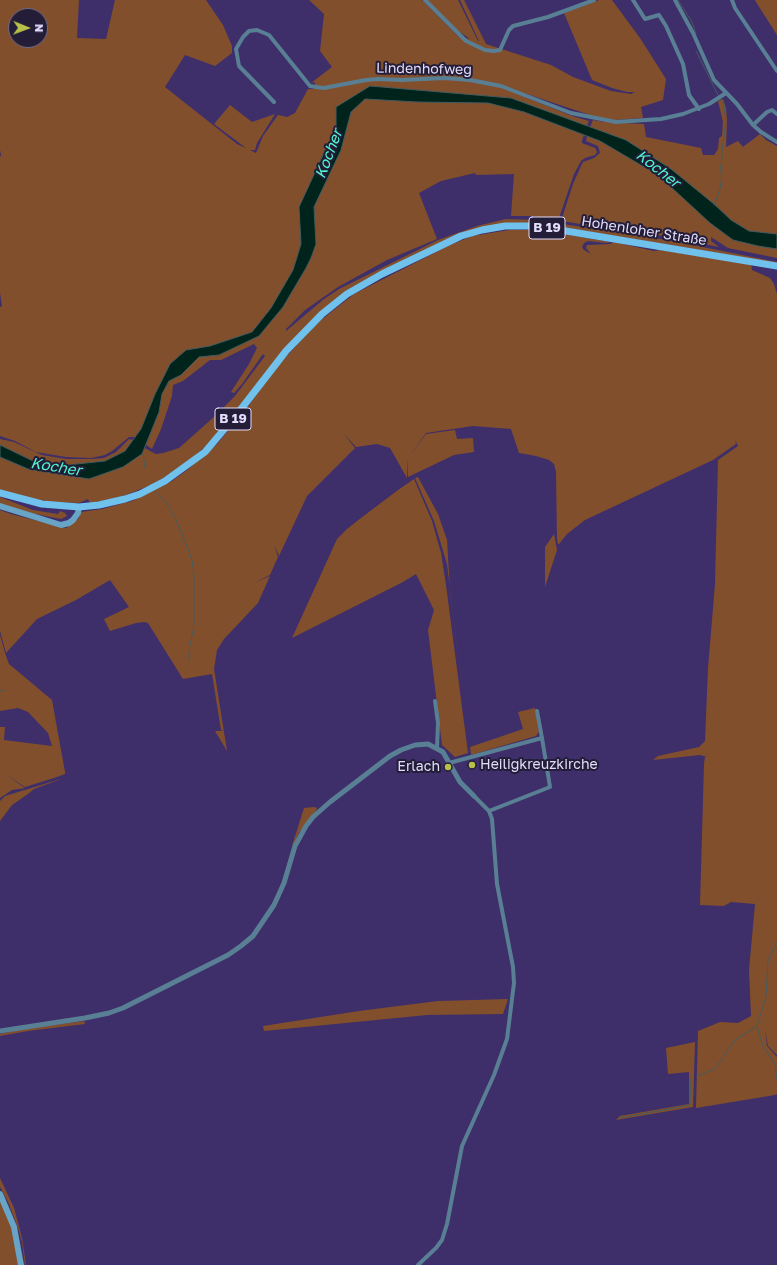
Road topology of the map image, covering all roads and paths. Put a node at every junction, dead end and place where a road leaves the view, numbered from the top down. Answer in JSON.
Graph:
{"nodes":[{"id":1,"x":425,"y":0,"type":"edge"},
{"id":2,"x":594,"y":0,"type":"edge"},
{"id":3,"x":632,"y":0,"type":"edge"},
{"id":4,"x":675,"y":0,"type":"edge"},
{"id":5,"x":732,"y":0,"type":"edge"},
{"id":6,"x":777,"y":72,"type":"edge"},
{"id":7,"x":726,"y":93,"type":"junction"},
{"id":8,"x":274,"y":102,"type":"dead end"},
{"id":9,"x":699,"y":109,"type":"junction"},
{"id":10,"x":777,"y":114,"type":"edge"},
{"id":11,"x":753,"y":125,"type":"junction"},
{"id":12,"x":777,"y":142,"type":"edge"},
{"id":13,"x":777,"y":266,"type":"edge"},
{"id":14,"x":0,"y":493,"type":"edge"},
{"id":15,"x":0,"y":506,"type":"edge"},
{"id":16,"x":79,"y":507,"type":"junction"},
{"id":17,"x":435,"y":701,"type":"dead end"},
{"id":18,"x":537,"y":711,"type":"dead end"},
{"id":19,"x":542,"y":738,"type":"junction"},
{"id":20,"x":437,"y":748,"type":"junction"},
{"id":21,"x":449,"y":763,"type":"junction"},
{"id":22,"x":474,"y":796,"type":"joint"},
{"id":23,"x":489,"y":811,"type":"junction"},
{"id":24,"x":0,"y":1031,"type":"edge"},
{"id":25,"x":0,"y":1194,"type":"edge"},
{"id":26,"x":21,"y":1265,"type":"edge"},
{"id":27,"x":418,"y":1265,"type":"edge"}],
"edges":[{"from":1,"to":2,"type":"street"},
{"from":3,"to":9,"type":"street"},
{"from":4,"to":7,"type":"street"},
{"from":5,"to":6,"type":"street"},
{"from":7,"to":9,"type":"street","name":"Lindenhofweg"},
{"from":7,"to":11,"type":"street"},
{"from":8,"to":9,"type":"street","name":"Lindenhofweg"},
{"from":10,"to":11,"type":"street"},
{"from":11,"to":12,"type":"street"},
{"from":13,"to":16,"type":"main road","name":"Hohenloher Straße","number":"B 19"},
{"from":14,"to":16,"type":"main road","number":"B 19"},
{"from":15,"to":16,"type":"main road"},
{"from":17,"to":20,"type":"street"},
{"from":18,"to":19,"type":"street"},
{"from":19,"to":21,"type":"street"},
{"from":19,"to":23,"type":"street"},
{"from":20,"to":21,"type":"street"},
{"from":20,"to":24,"type":"street"},
{"from":21,"to":22,"type":"street"},
{"from":22,"to":23,"type":"street"},
{"from":23,"to":27,"type":"street"},
{"from":25,"to":26,"type":"main road"}]}
